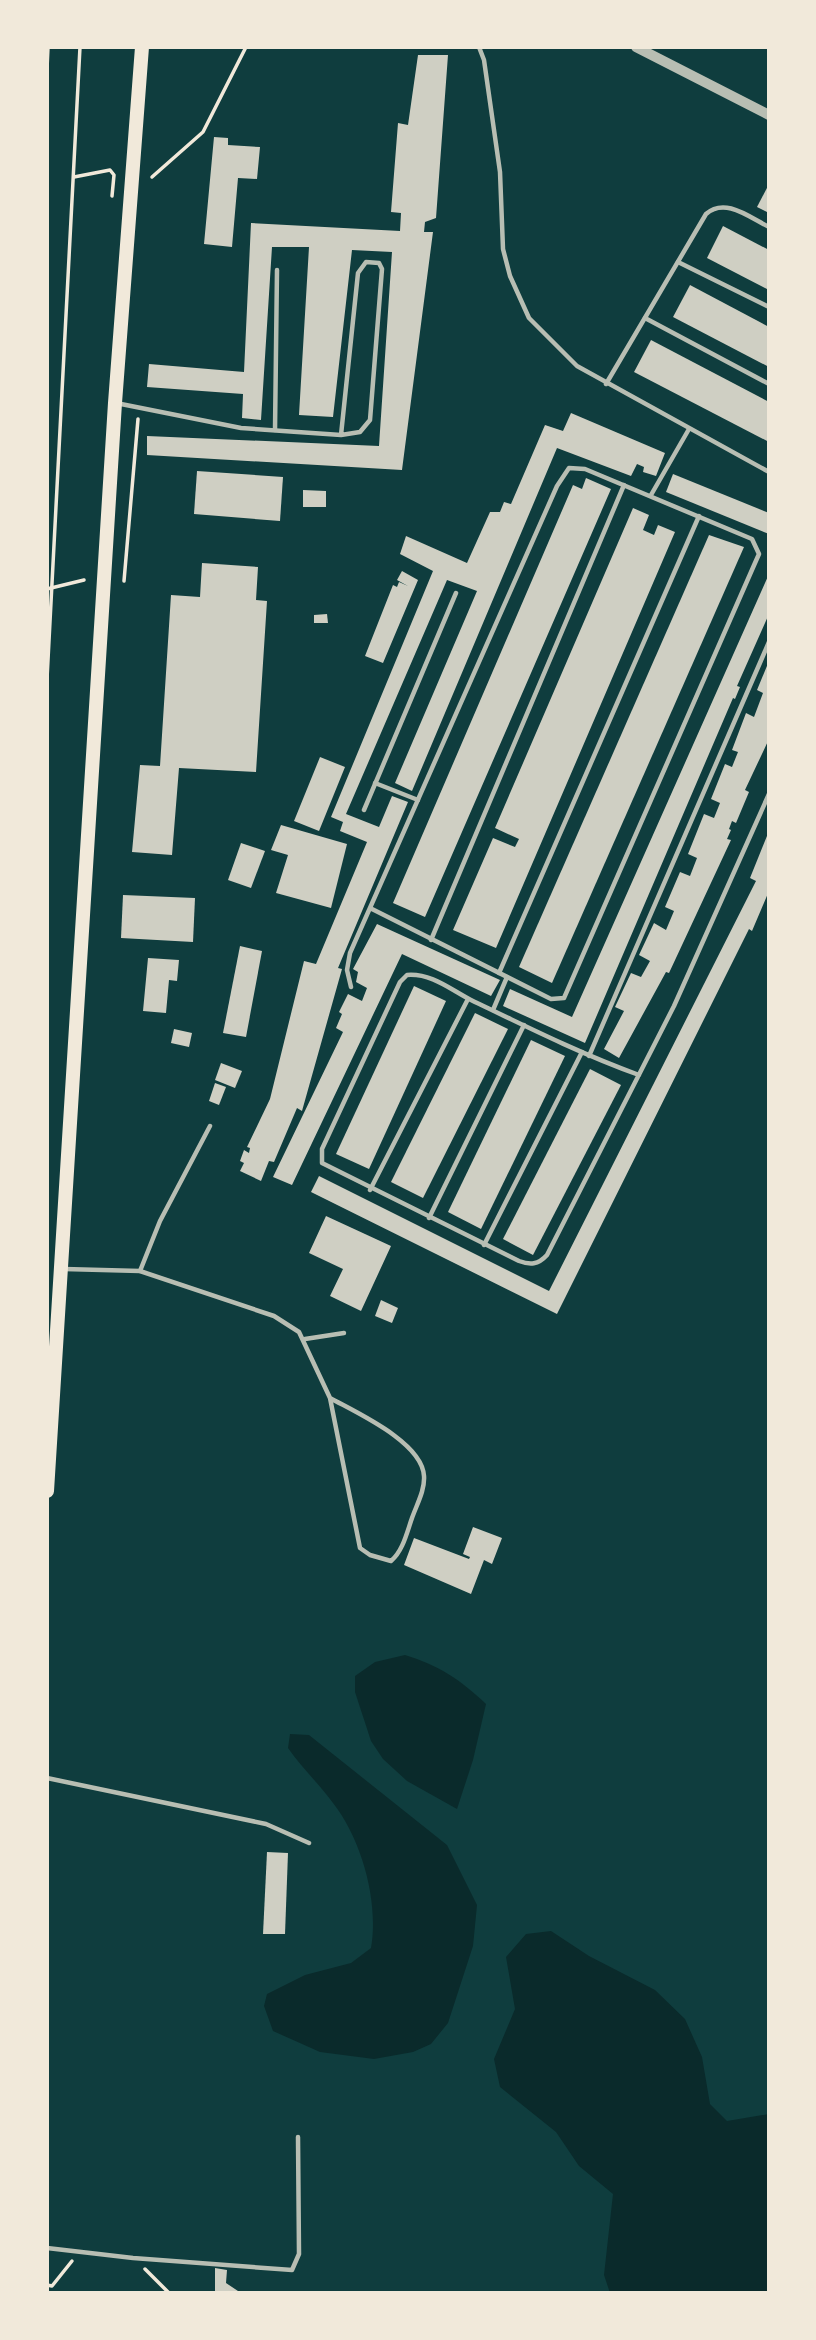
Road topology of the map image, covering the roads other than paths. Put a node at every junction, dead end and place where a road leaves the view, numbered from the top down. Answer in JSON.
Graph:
{"nodes":[{"id":1,"x":133,"y":47,"type":"edge"},
{"id":2,"x":142,"y":47,"type":"edge"},
{"id":3,"x":480,"y":47,"type":"edge"},
{"id":4,"x":636,"y":47,"type":"edge"},
{"id":5,"x":769,"y":115,"type":"edge"},
{"id":6,"x":130,"y":176,"type":"junction"},
{"id":7,"x":769,"y":227,"type":"edge"},
{"id":8,"x":678,"y":262,"type":"junction"},
{"id":9,"x":277,"y":270,"type":"dead end"},
{"id":10,"x":769,"y":307,"type":"edge"},
{"id":11,"x":645,"y":318,"type":"junction"},
{"id":12,"x":606,"y":384,"type":"junction"},
{"id":13,"x":769,"y":384,"type":"edge"},
{"id":14,"x":115,"y":403,"type":"junction"},
{"id":15,"x":689,"y":429,"type":"junction"},
{"id":16,"x":275,"y":430,"type":"junction"},
{"id":17,"x":341,"y":435,"type":"junction"},
{"id":18,"x":769,"y":472,"type":"edge"},
{"id":19,"x":624,"y":485,"type":"junction"},
{"id":20,"x":651,"y":495,"type":"junction"},
{"id":21,"x":699,"y":516,"type":"junction"},
{"id":22,"x":456,"y":593,"type":"dead end"},
{"id":23,"x":769,"y":642,"type":"edge"},
{"id":24,"x":375,"y":783,"type":"junction"},
{"id":25,"x":769,"y":794,"type":"edge"},
{"id":26,"x":418,"y":800,"type":"junction"},
{"id":27,"x":363,"y":810,"type":"dead end"},
{"id":28,"x":370,"y":908,"type":"junction"},
{"id":29,"x":431,"y":940,"type":"junction"},
{"id":30,"x":499,"y":973,"type":"junction"},
{"id":31,"x":508,"y":977,"type":"junction"},
{"id":32,"x":351,"y":987,"type":"dead end"},
{"id":33,"x":468,"y":999,"type":"junction"},
{"id":34,"x":492,"y":1010,"type":"junction"},
{"id":35,"x":524,"y":1025,"type":"junction"},
{"id":36,"x":582,"y":1052,"type":"junction"},
{"id":37,"x":589,"y":1056,"type":"junction"},
{"id":38,"x":639,"y":1075,"type":"junction"},
{"id":39,"x":210,"y":1126,"type":"dead end"},
{"id":40,"x":370,"y":1189,"type":"junction"},
{"id":41,"x":429,"y":1218,"type":"junction"},
{"id":42,"x":484,"y":1245,"type":"junction"},
{"id":43,"x":60,"y":1269,"type":"junction"},
{"id":44,"x":140,"y":1270,"type":"junction"},
{"id":45,"x":344,"y":1333,"type":"dead end"},
{"id":46,"x":304,"y":1339,"type":"junction"},
{"id":47,"x":330,"y":1398,"type":"junction"},
{"id":48,"x":48,"y":1450,"type":"edge"},
{"id":49,"x":47,"y":1491,"type":"edge"},
{"id":50,"x":47,"y":1778,"type":"edge"},
{"id":51,"x":309,"y":1843,"type":"dead end"},
{"id":52,"x":298,"y":2137,"type":"dead end"},
{"id":53,"x":47,"y":2248,"type":"edge"}],
"edges":[{"from":1,"to":6,"type":"main road"},
{"from":2,"to":6,"type":"main road"},
{"from":3,"to":12,"type":"lane"},
{"from":4,"to":5,"type":"street"},
{"from":6,"to":14,"type":"main road"},
{"from":7,"to":8,"type":"lane"},
{"from":8,"to":10,"type":"lane"},
{"from":8,"to":11,"type":"lane"},
{"from":9,"to":16,"type":"lane"},
{"from":11,"to":12,"type":"lane"},
{"from":11,"to":13,"type":"lane"},
{"from":12,"to":15,"type":"lane"},
{"from":14,"to":16,"type":"lane"},
{"from":14,"to":43,"type":"main road"},
{"from":15,"to":18,"type":"lane"},
{"from":15,"to":20,"type":"lane"},
{"from":16,"to":17,"type":"lane"},
{"from":17,"to":17,"type":"lane"},
{"from":19,"to":20,"type":"lane"},
{"from":19,"to":26,"type":"lane"},
{"from":19,"to":29,"type":"lane"},
{"from":20,"to":21,"type":"lane"},
{"from":21,"to":30,"type":"lane"},
{"from":21,"to":31,"type":"lane"},
{"from":22,"to":24,"type":"lane"},
{"from":23,"to":37,"type":"lane"},
{"from":24,"to":26,"type":"lane"},
{"from":24,"to":27,"type":"lane"},
{"from":25,"to":38,"type":"lane"},
{"from":26,"to":28,"type":"lane"},
{"from":28,"to":29,"type":"lane"},
{"from":28,"to":32,"type":"lane"},
{"from":29,"to":30,"type":"lane"},
{"from":30,"to":31,"type":"lane"},
{"from":31,"to":34,"type":"lane"},
{"from":33,"to":34,"type":"lane"},
{"from":33,"to":40,"type":"lane"},
{"from":33,"to":40,"type":"lane"},
{"from":34,"to":35,"type":"lane"},
{"from":35,"to":36,"type":"lane"},
{"from":35,"to":41,"type":"lane"},
{"from":36,"to":37,"type":"lane"},
{"from":36,"to":42,"type":"lane"},
{"from":37,"to":38,"type":"lane"},
{"from":38,"to":42,"type":"lane"},
{"from":39,"to":44,"type":"lane"},
{"from":40,"to":41,"type":"lane"},
{"from":41,"to":42,"type":"lane"},
{"from":43,"to":44,"type":"lane"},
{"from":43,"to":48,"type":"main road"},
{"from":44,"to":46,"type":"lane"},
{"from":45,"to":46,"type":"lane"},
{"from":46,"to":47,"type":"lane"},
{"from":47,"to":47,"type":"lane"},
{"from":48,"to":49,"type":"main road"},
{"from":50,"to":51,"type":"lane"},
{"from":52,"to":53,"type":"lane"}]}
